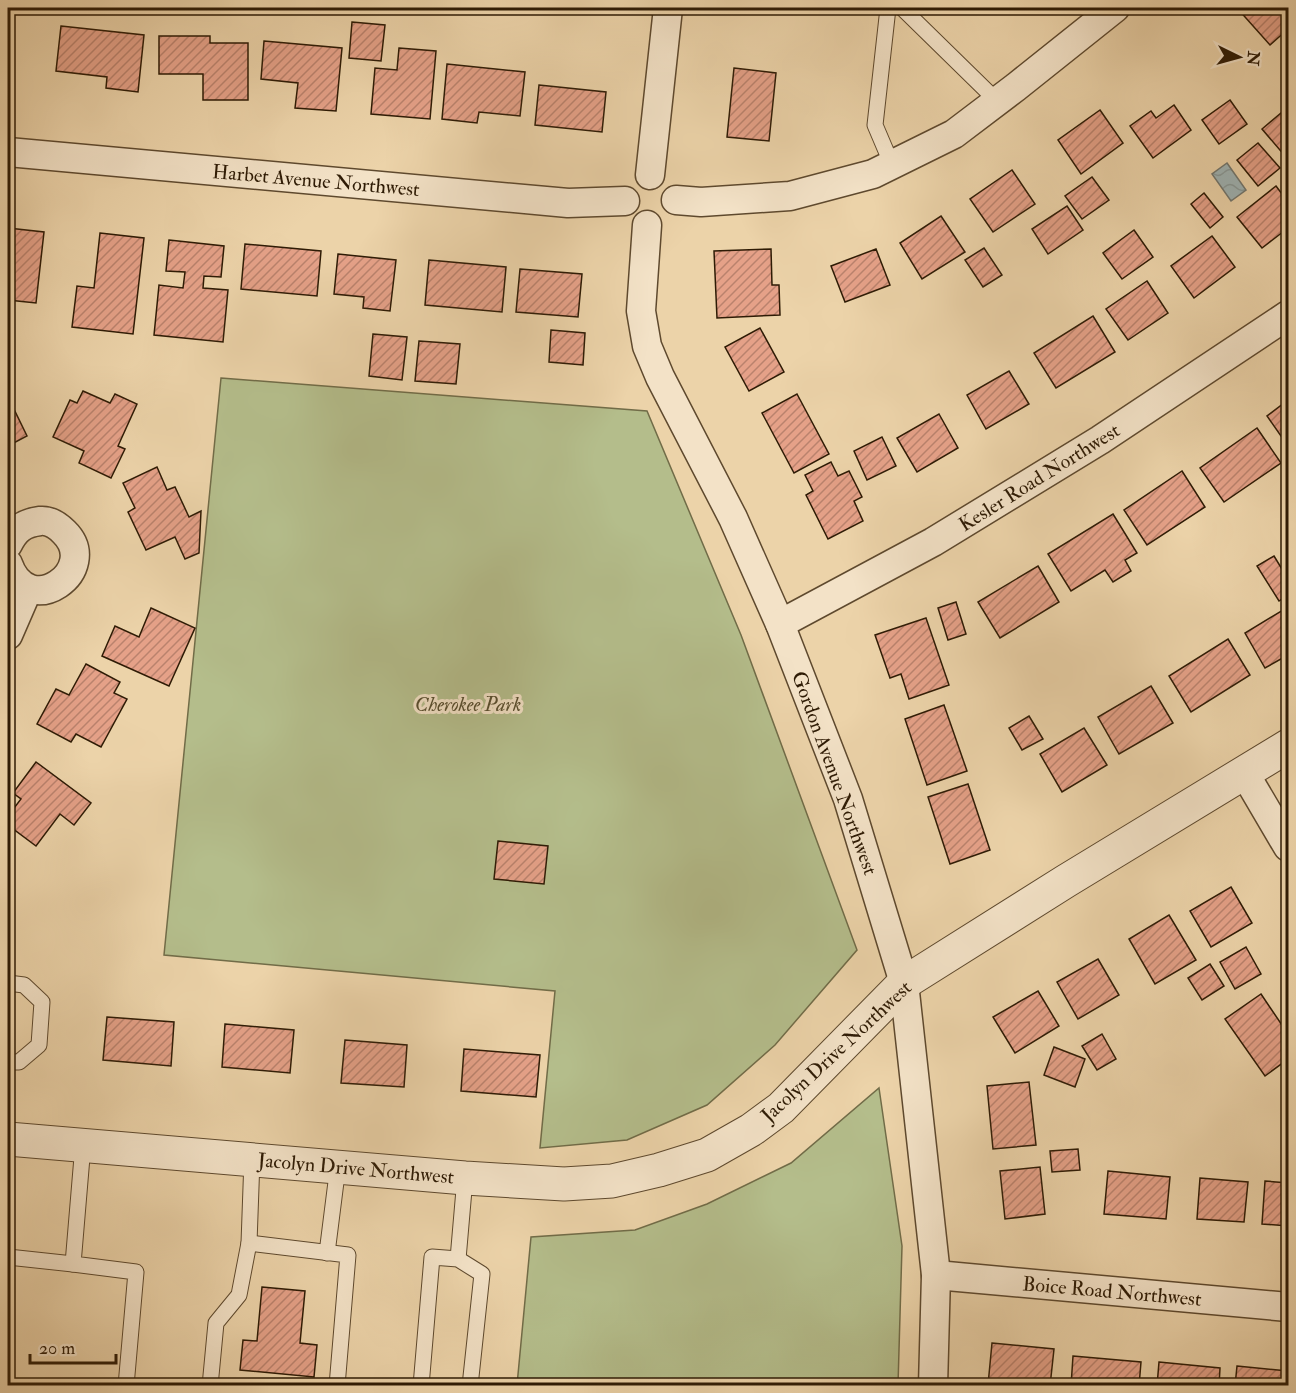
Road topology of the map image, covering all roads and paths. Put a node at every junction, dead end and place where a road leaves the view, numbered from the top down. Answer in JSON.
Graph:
{"nodes":[{"id":1,"x":668,"y":8,"type":"edge"},
{"id":2,"x":888,"y":8,"type":"edge"},
{"id":3,"x":902,"y":8,"type":"edge"},
{"id":4,"x":1115,"y":8,"type":"edge"},
{"id":5,"x":997,"y":101,"type":"junction"},
{"id":6,"x":8,"y":152,"type":"edge"},
{"id":7,"x":892,"y":165,"type":"junction"},
{"id":8,"x":650,"y":174,"type":"junction"},
{"id":9,"x":676,"y":200,"type":"junction"},
{"id":10,"x":625,"y":201,"type":"junction"},
{"id":11,"x":647,"y":225,"type":"junction"},
{"id":12,"x":1288,"y":315,"type":"edge"},
{"id":13,"x":8,"y":544,"type":"edge"},
{"id":14,"x":8,"y":564,"type":"edge"},
{"id":15,"x":28,"y":589,"type":"junction"},
{"id":16,"x":780,"y":624,"type":"junction"},
{"id":17,"x":8,"y":635,"type":"edge"},
{"id":18,"x":1288,"y":746,"type":"edge"},
{"id":19,"x":1245,"y":774,"type":"junction"},
{"id":20,"x":1288,"y":847,"type":"edge"},
{"id":21,"x":8,"y":983,"type":"edge"},
{"id":22,"x":904,"y":983,"type":"junction"},
{"id":23,"x":8,"y":1062,"type":"edge"},
{"id":24,"x":8,"y":1139,"type":"edge"},
{"id":25,"x":83,"y":1145,"type":"junction"},
{"id":26,"x":252,"y":1159,"type":"junction"},
{"id":27,"x":338,"y":1166,"type":"junction"},
{"id":28,"x":465,"y":1178,"type":"junction"},
{"id":29,"x":249,"y":1243,"type":"junction"},
{"id":30,"x":327,"y":1253,"type":"junction"},
{"id":31,"x":8,"y":1257,"type":"edge"},
{"id":32,"x":458,"y":1259,"type":"junction"},
{"id":33,"x":72,"y":1264,"type":"junction"},
{"id":34,"x":936,"y":1275,"type":"junction"},
{"id":35,"x":1288,"y":1307,"type":"edge"},
{"id":36,"x":126,"y":1386,"type":"edge"},
{"id":37,"x":210,"y":1386,"type":"edge"},
{"id":38,"x":337,"y":1386,"type":"edge"},
{"id":39,"x":421,"y":1386,"type":"edge"},
{"id":40,"x":470,"y":1386,"type":"edge"},
{"id":41,"x":933,"y":1386,"type":"edge"}],
"edges":[{"from":1,"to":8,"type":"street"},
{"from":2,"to":7,"type":"lane"},
{"from":3,"to":5,"type":"lane"},
{"from":4,"to":5,"type":"street"},
{"from":5,"to":7,"type":"street"},
{"from":6,"to":10,"type":"street","name":"Harbet Avenue Northwest"},
{"from":7,"to":9,"type":"street"},
{"from":8,"to":9,"type":"street"},
{"from":8,"to":10,"type":"street"},
{"from":9,"to":11,"type":"street"},
{"from":10,"to":11,"type":"street"},
{"from":11,"to":16,"type":"street","name":"Gordon Avenue Northwest"},
{"from":12,"to":16,"type":"street","name":"Kesler Road Northwest"},
{"from":13,"to":15,"type":"street"},
{"from":14,"to":15,"type":"street"},
{"from":15,"to":17,"type":"street"},
{"from":16,"to":22,"type":"street","name":"Gordon Avenue Northwest"},
{"from":18,"to":19,"type":"street","name":"Jacolyn Drive Northwest"},
{"from":19,"to":20,"type":"street"},
{"from":19,"to":22,"type":"street","name":"Jacolyn Drive Northwest"},
{"from":21,"to":23,"type":"lane"},
{"from":22,"to":28,"type":"street","name":"Jacolyn Drive Northwest"},
{"from":22,"to":34,"type":"street","name":"Gordon Avenue Northwest"},
{"from":24,"to":25,"type":"street","name":"Jacolyn Drive Northwest"},
{"from":25,"to":26,"type":"street","name":"Jacolyn Drive Northwest"},
{"from":25,"to":33,"type":"lane"},
{"from":26,"to":27,"type":"street","name":"Jacolyn Drive Northwest"},
{"from":26,"to":29,"type":"lane"},
{"from":27,"to":28,"type":"street","name":"Jacolyn Drive Northwest"},
{"from":27,"to":30,"type":"lane"},
{"from":28,"to":32,"type":"lane"},
{"from":29,"to":30,"type":"lane"},
{"from":29,"to":37,"type":"lane"},
{"from":30,"to":38,"type":"lane"},
{"from":31,"to":33,"type":"lane"},
{"from":32,"to":39,"type":"lane"},
{"from":32,"to":40,"type":"lane"},
{"from":33,"to":36,"type":"lane"},
{"from":34,"to":35,"type":"street","name":"Boice Road Northwest"},
{"from":34,"to":41,"type":"street","name":"Gordon Avenue Northwest"}]}
